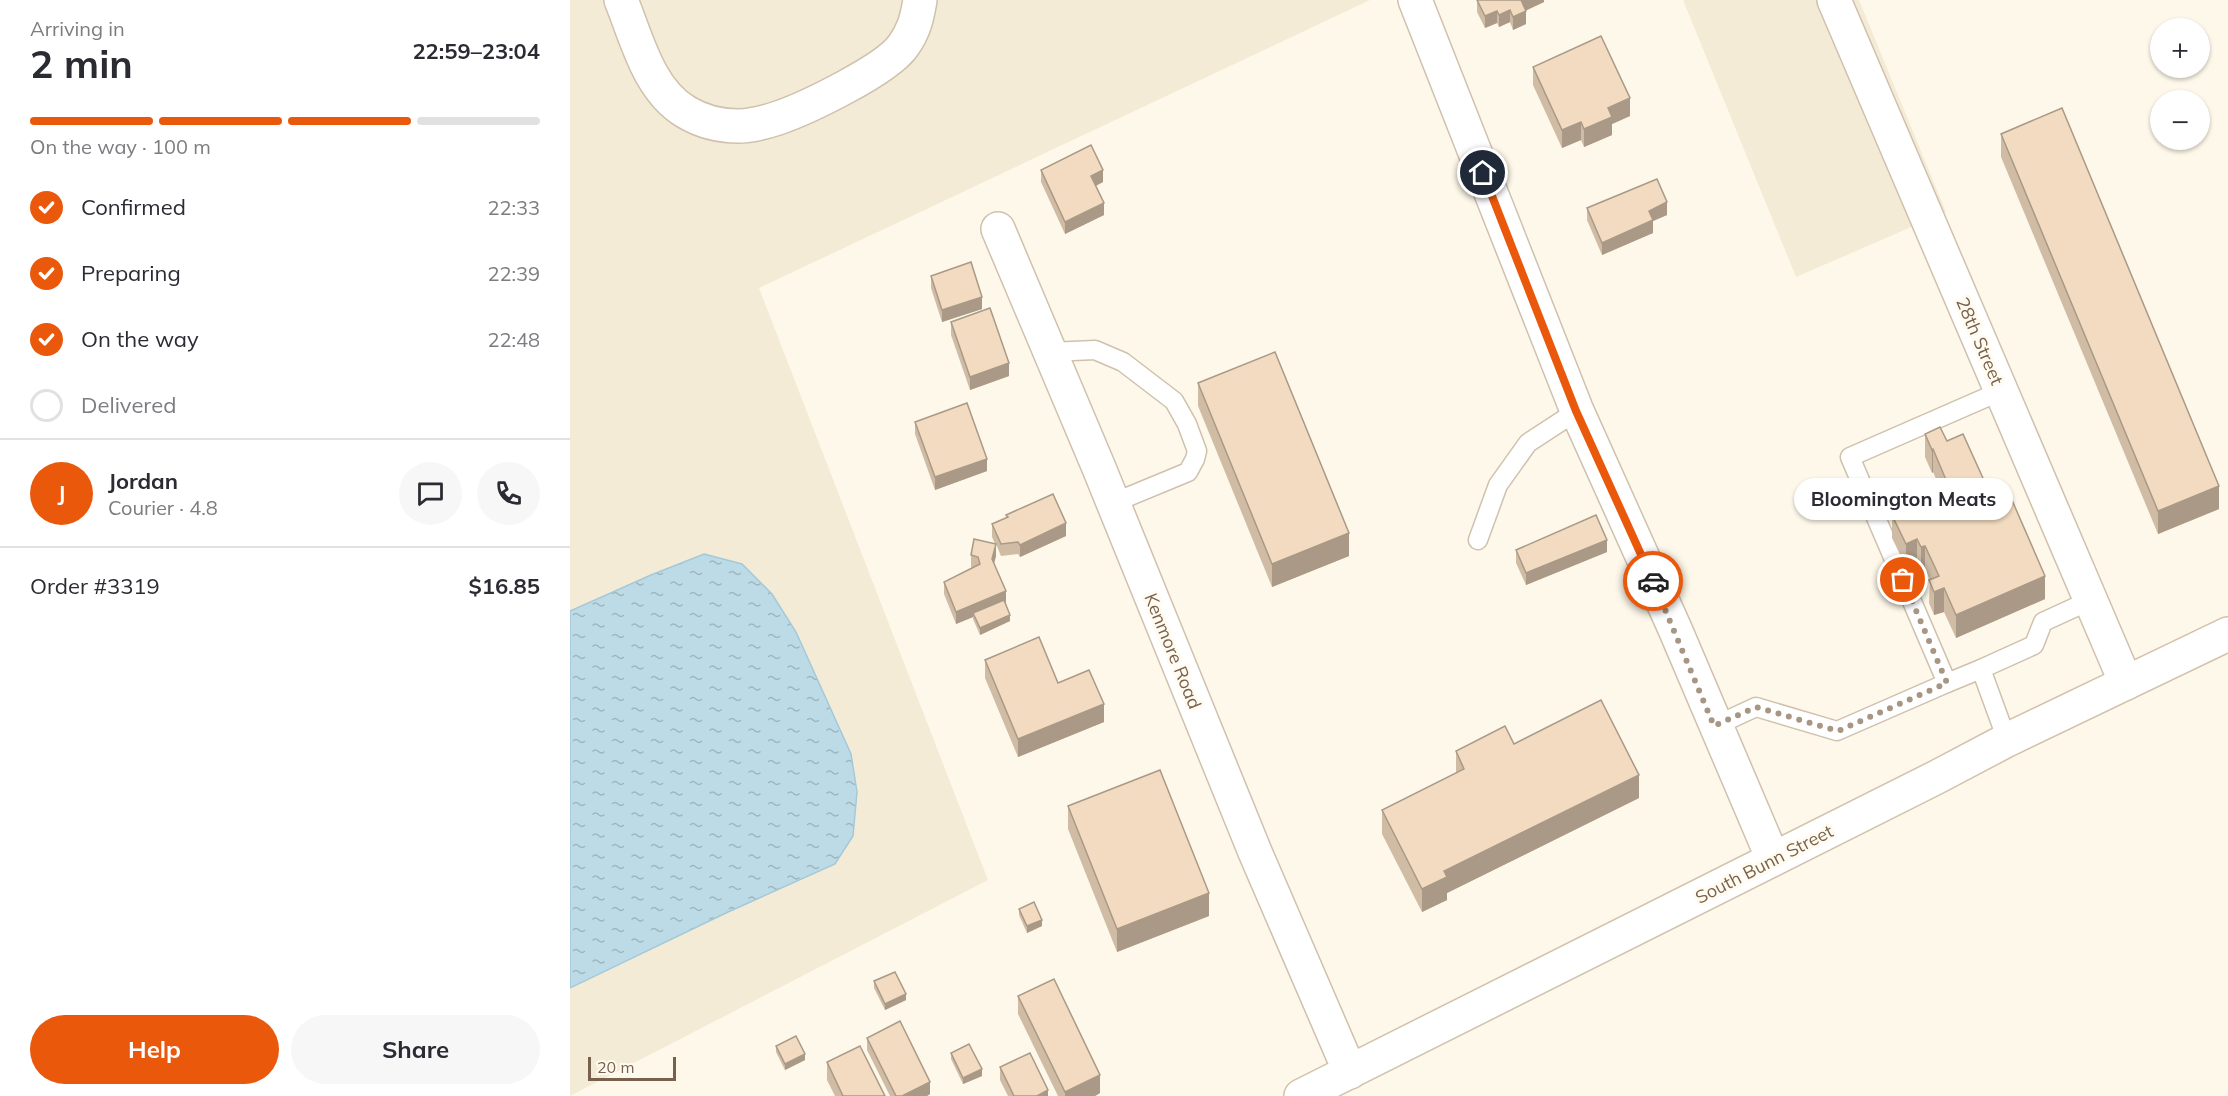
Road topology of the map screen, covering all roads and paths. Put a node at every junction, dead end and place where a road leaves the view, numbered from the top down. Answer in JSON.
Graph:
{"nodes":[{"id":1,"x":621,"y":0,"type":"edge"},
{"id":2,"x":920,"y":0,"type":"edge"},
{"id":3,"x":1415,"y":0,"type":"edge"},
{"id":4,"x":1834,"y":0,"type":"edge"},
{"id":5,"x":998,"y":229,"type":"dead end"},
{"id":6,"x":1050,"y":352,"type":"junction"},
{"id":7,"x":2001,"y":391,"type":"junction"},
{"id":8,"x":1576,"y":411,"type":"junction"},
{"id":9,"x":1113,"y":503,"type":"junction"},
{"id":10,"x":1478,"y":540,"type":"dead end"},
{"id":11,"x":2091,"y":600,"type":"junction"},
{"id":12,"x":2228,"y":634,"type":"edge"},
{"id":13,"x":1981,"y":669,"type":"junction"},
{"id":14,"x":1947,"y":683,"type":"junction"},
{"id":15,"x":2126,"y":683,"type":"junction"},
{"id":16,"x":1714,"y":726,"type":"junction"},
{"id":17,"x":2007,"y":740,"type":"junction"},
{"id":18,"x":1773,"y":859,"type":"junction"},
{"id":19,"x":1350,"y":1072,"type":"junction"},
{"id":20,"x":1301,"y":1096,"type":"edge"}],
"edges":[{"from":1,"to":2,"type":"street"},
{"from":3,"to":8,"type":"street"},
{"from":4,"to":7,"type":"street","name":"28th Street"},
{"from":5,"to":6,"type":"street","name":"Kenmore Road"},
{"from":6,"to":9,"type":"street","name":"Kenmore Road"},
{"from":6,"to":9,"type":"lane"},
{"from":7,"to":11,"type":"street","name":"28th Street"},
{"from":7,"to":14,"type":"lane"},
{"from":8,"to":10,"type":"lane"},
{"from":8,"to":16,"type":"street"},
{"from":9,"to":19,"type":"street","name":"Kenmore Road"},
{"from":11,"to":13,"type":"lane"},
{"from":11,"to":15,"type":"street","name":"28th Street"},
{"from":12,"to":15,"type":"street","name":"South Bunn Street"},
{"from":13,"to":14,"type":"lane"},
{"from":13,"to":17,"type":"lane"},
{"from":14,"to":16,"type":"lane"},
{"from":15,"to":17,"type":"street","name":"South Bunn Street"},
{"from":16,"to":18,"type":"street"},
{"from":17,"to":18,"type":"street","name":"South Bunn Street"},
{"from":18,"to":19,"type":"street","name":"South Bunn Street"},
{"from":19,"to":20,"type":"street","name":"South Bunn Street"}]}
